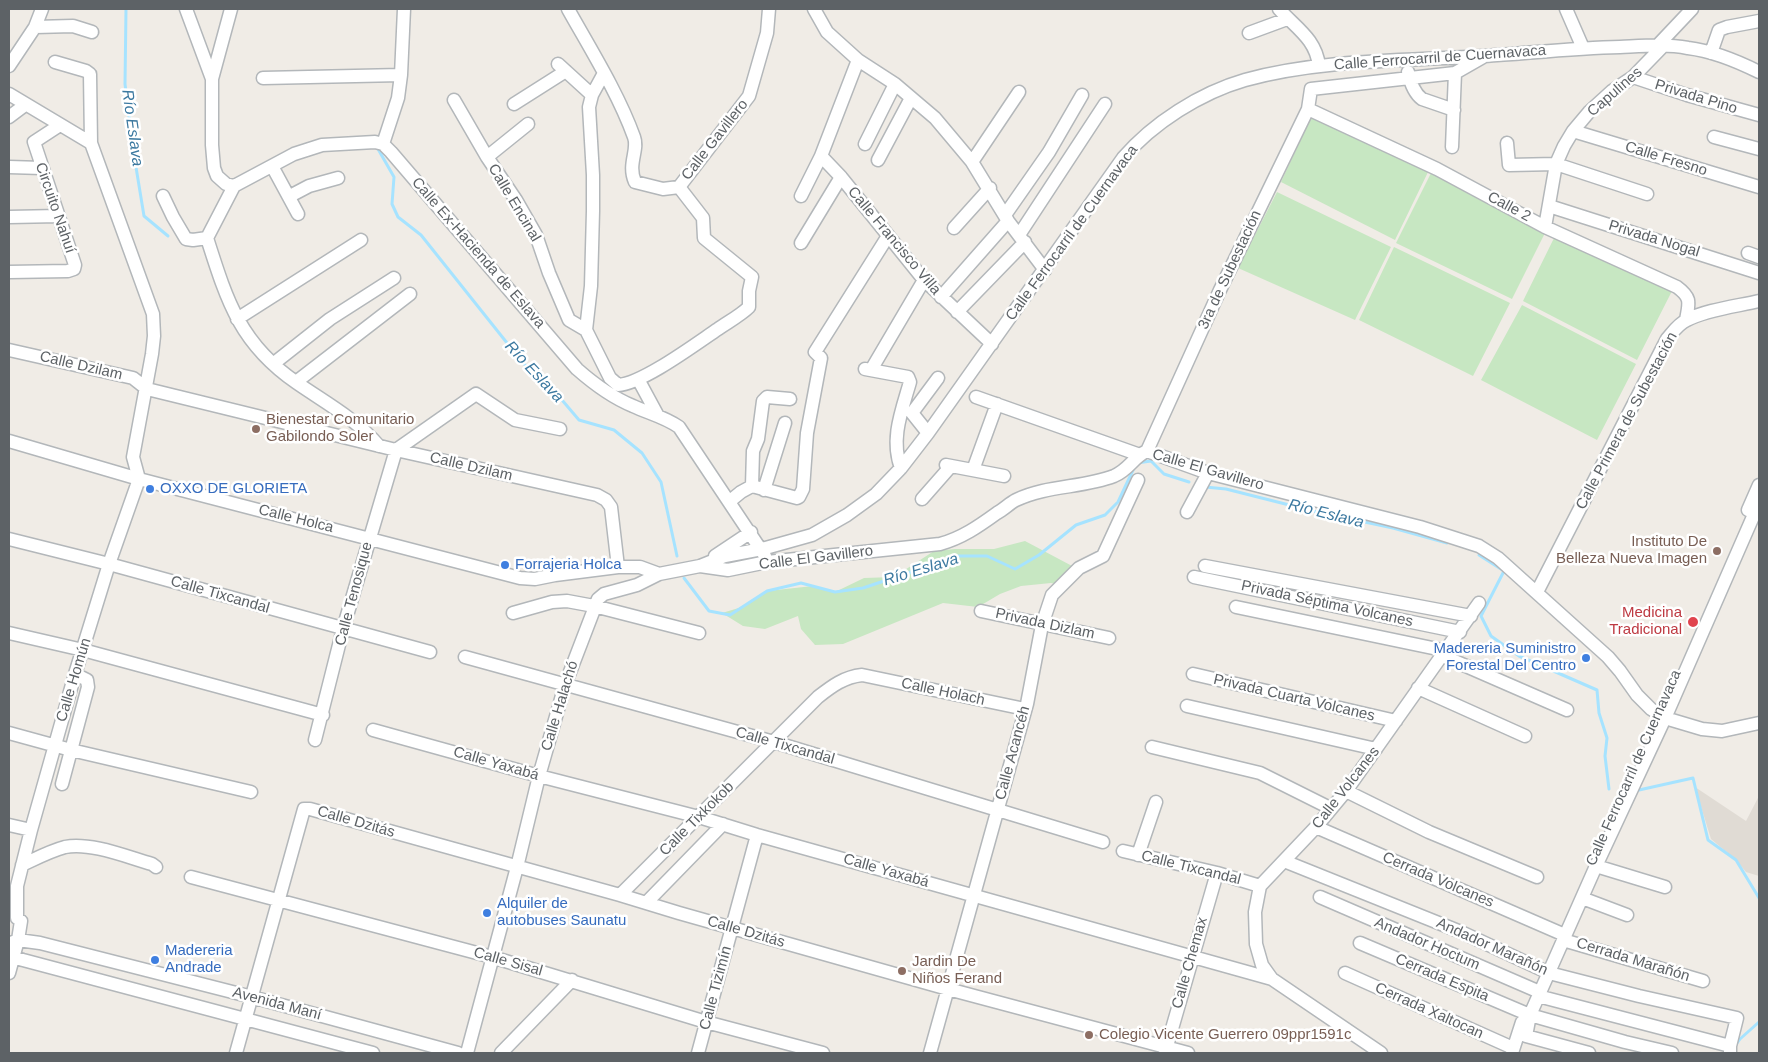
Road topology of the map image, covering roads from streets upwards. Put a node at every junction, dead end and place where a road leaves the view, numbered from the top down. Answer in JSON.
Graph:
{"nodes":[{"id":1,"x":42,"y":9,"type":"edge"},
{"id":2,"x":186,"y":9,"type":"edge"},
{"id":3,"x":231,"y":9,"type":"edge"},
{"id":4,"x":404,"y":9,"type":"edge"},
{"id":5,"x":568,"y":9,"type":"edge"},
{"id":6,"x":768,"y":9,"type":"edge"},
{"id":7,"x":814,"y":9,"type":"edge"},
{"id":8,"x":1566,"y":9,"type":"edge"},
{"id":9,"x":1692,"y":9,"type":"edge"},
{"id":10,"x":1283,"y":14,"type":"edge"},
{"id":11,"x":1759,"y":21,"type":"edge"},
{"id":12,"x":35,"y":27,"type":"junction"},
{"id":13,"x":92,"y":32,"type":"dead end"},
{"id":14,"x":1249,"y":33,"type":"dead end"},
{"id":15,"x":1661,"y":45,"type":"junction"},
{"id":16,"x":1583,"y":48,"type":"junction"},
{"id":17,"x":1711,"y":52,"type":"junction"},
{"id":18,"x":1485,"y":56,"type":"junction"},
{"id":19,"x":858,"y":60,"type":"junction"},
{"id":20,"x":1399,"y":61,"type":"junction"},
{"id":21,"x":54,"y":62,"type":"dead end"},
{"id":22,"x":9,"y":66,"type":"edge"},
{"id":23,"x":1319,"y":66,"type":"junction"},
{"id":24,"x":1759,"y":72,"type":"edge"},
{"id":25,"x":604,"y":73,"type":"junction"},
{"id":26,"x":1455,"y":73,"type":"junction"},
{"id":27,"x":401,"y":75,"type":"junction"},
{"id":28,"x":1633,"y":77,"type":"junction"},
{"id":29,"x":263,"y":78,"type":"dead end"},
{"id":30,"x":1410,"y":78,"type":"junction"},
{"id":31,"x":212,"y":79,"type":"junction"},
{"id":32,"x":895,"y":84,"type":"junction"},
{"id":33,"x":1019,"y":92,"type":"dead end"},
{"id":34,"x":9,"y":94,"type":"edge"},
{"id":35,"x":592,"y":95,"type":"junction"},
{"id":36,"x":1082,"y":95,"type":"dead end"},
{"id":37,"x":911,"y":98,"type":"junction"},
{"id":38,"x":454,"y":100,"type":"dead end"},
{"id":39,"x":514,"y":104,"type":"dead end"},
{"id":40,"x":1105,"y":104,"type":"dead end"},
{"id":41,"x":25,"y":105,"type":"junction"},
{"id":42,"x":1308,"y":109,"type":"junction"},
{"id":43,"x":1454,"y":110,"type":"junction"},
{"id":44,"x":1759,"y":115,"type":"edge"},
{"id":45,"x":9,"y":117,"type":"edge"},
{"id":46,"x":528,"y":124,"type":"dead end"},
{"id":47,"x":60,"y":125,"type":"junction"},
{"id":48,"x":1574,"y":131,"type":"junction"},
{"id":49,"x":1714,"y":137,"type":"dead end"},
{"id":50,"x":91,"y":143,"type":"junction"},
{"id":51,"x":1507,"y":143,"type":"dead end"},
{"id":52,"x":383,"y":144,"type":"junction"},
{"id":53,"x":865,"y":144,"type":"dead end"},
{"id":54,"x":1452,"y":147,"type":"dead end"},
{"id":55,"x":1759,"y":149,"type":"edge"},
{"id":56,"x":487,"y":156,"type":"junction"},
{"id":57,"x":821,"y":156,"type":"junction"},
{"id":58,"x":878,"y":160,"type":"dead end"},
{"id":59,"x":972,"y":162,"type":"junction"},
{"id":60,"x":1556,"y":164,"type":"junction"},
{"id":61,"x":272,"y":166,"type":"junction"},
{"id":62,"x":9,"y":168,"type":"edge"},
{"id":63,"x":42,"y":168,"type":"junction"},
{"id":64,"x":841,"y":177,"type":"junction"},
{"id":65,"x":338,"y":178,"type":"dead end"},
{"id":66,"x":234,"y":186,"type":"junction"},
{"id":67,"x":679,"y":187,"type":"junction"},
{"id":68,"x":1759,"y":187,"type":"edge"},
{"id":69,"x":990,"y":188,"type":"junction"},
{"id":70,"x":1647,"y":194,"type":"dead end"},
{"id":71,"x":162,"y":196,"type":"dead end"},
{"id":72,"x":290,"y":196,"type":"junction"},
{"id":73,"x":802,"y":196,"type":"dead end"},
{"id":74,"x":1550,"y":206,"type":"junction"},
{"id":75,"x":298,"y":214,"type":"dead end"},
{"id":76,"x":59,"y":216,"type":"junction"},
{"id":77,"x":9,"y":218,"type":"edge"},
{"id":78,"x":1007,"y":218,"type":"junction"},
{"id":79,"x":1545,"y":226,"type":"junction"},
{"id":80,"x":954,"y":228,"type":"dead end"},
{"id":81,"x":888,"y":236,"type":"junction"},
{"id":82,"x":207,"y":238,"type":"junction"},
{"id":83,"x":1022,"y":238,"type":"junction"},
{"id":84,"x":361,"y":240,"type":"dead end"},
{"id":85,"x":801,"y":243,"type":"dead end"},
{"id":86,"x":1045,"y":270,"type":"junction"},
{"id":87,"x":9,"y":272,"type":"edge"},
{"id":88,"x":1759,"y":272,"type":"edge"},
{"id":89,"x":394,"y":278,"type":"dead end"},
{"id":90,"x":924,"y":280,"type":"junction"},
{"id":91,"x":410,"y":294,"type":"dead end"},
{"id":92,"x":941,"y":297,"type":"junction"},
{"id":93,"x":1759,"y":301,"type":"edge"},
{"id":94,"x":957,"y":312,"type":"junction"},
{"id":95,"x":237,"y":319,"type":"junction"},
{"id":96,"x":1686,"y":320,"type":"junction"},
{"id":97,"x":586,"y":330,"type":"junction"},
{"id":98,"x":992,"y":344,"type":"junction"},
{"id":99,"x":9,"y":350,"type":"edge"},
{"id":100,"x":273,"y":364,"type":"junction"},
{"id":101,"x":938,"y":378,"type":"dead end"},
{"id":102,"x":638,"y":379,"type":"junction"},
{"id":103,"x":296,"y":382,"type":"junction"},
{"id":104,"x":147,"y":389,"type":"junction"},
{"id":105,"x":976,"y":397,"type":"dead end"},
{"id":106,"x":790,"y":399,"type":"dead end"},
{"id":107,"x":997,"y":404,"type":"junction"},
{"id":108,"x":658,"y":416,"type":"junction"},
{"id":109,"x":784,"y":423,"type":"dead end"},
{"id":110,"x":560,"y":429,"type":"dead end"},
{"id":111,"x":928,"y":432,"type":"junction"},
{"id":112,"x":9,"y":441,"type":"edge"},
{"id":113,"x":379,"y":446,"type":"junction"},
{"id":114,"x":396,"y":450,"type":"junction"},
{"id":115,"x":1144,"y":453,"type":"junction"},
{"id":116,"x":900,"y":468,"type":"junction"},
{"id":117,"x":973,"y":470,"type":"junction"},
{"id":118,"x":1208,"y":473,"type":"junction"},
{"id":119,"x":1004,"y":476,"type":"dead end"},
{"id":120,"x":139,"y":479,"type":"junction"},
{"id":121,"x":1138,"y":480,"type":"dead end"},
{"id":122,"x":1759,"y":484,"type":"edge"},
{"id":123,"x":758,"y":488,"type":"junction"},
{"id":124,"x":922,"y":498,"type":"dead end"},
{"id":125,"x":730,"y":501,"type":"junction"},
{"id":126,"x":1759,"y":503,"type":"edge"},
{"id":127,"x":1187,"y":512,"type":"dead end"},
{"id":128,"x":751,"y":532,"type":"junction"},
{"id":129,"x":369,"y":538,"type":"junction"},
{"id":130,"x":9,"y":539,"type":"edge"},
{"id":131,"x":762,"y":549,"type":"junction"},
{"id":132,"x":767,"y":562,"type":"junction"},
{"id":133,"x":109,"y":564,"type":"junction"},
{"id":134,"x":700,"y":566,"type":"junction"},
{"id":135,"x":1204,"y":566,"type":"dead end"},
{"id":136,"x":618,"y":567,"type":"junction"},
{"id":137,"x":659,"y":574,"type":"junction"},
{"id":138,"x":1194,"y":577,"type":"dead end"},
{"id":139,"x":1537,"y":592,"type":"junction"},
{"id":140,"x":1479,"y":603,"type":"dead end"},
{"id":141,"x":594,"y":606,"type":"junction"},
{"id":142,"x":1236,"y":607,"type":"dead end"},
{"id":143,"x":981,"y":611,"type":"dead end"},
{"id":144,"x":513,"y":613,"type":"dead end"},
{"id":145,"x":1471,"y":616,"type":"junction"},
{"id":146,"x":1042,"y":625,"type":"junction"},
{"id":147,"x":343,"y":629,"type":"junction"},
{"id":148,"x":9,"y":632,"type":"edge"},
{"id":149,"x":1460,"y":632,"type":"junction"},
{"id":150,"x":699,"y":633,"type":"dead end"},
{"id":151,"x":1109,"y":638,"type":"dead end"},
{"id":152,"x":83,"y":650,"type":"junction"},
{"id":153,"x":430,"y":652,"type":"dead end"},
{"id":154,"x":1445,"y":653,"type":"junction"},
{"id":155,"x":465,"y":657,"type":"dead end"},
{"id":156,"x":75,"y":674,"type":"junction"},
{"id":157,"x":1193,"y":674,"type":"dead end"},
{"id":158,"x":862,"y":675,"type":"joint"},
{"id":159,"x":565,"y":685,"type":"junction"},
{"id":160,"x":1418,"y":688,"type":"junction"},
{"id":161,"x":1187,"y":706,"type":"dead end"},
{"id":162,"x":1025,"y":709,"type":"junction"},
{"id":163,"x":1567,"y":710,"type":"dead end"},
{"id":164,"x":322,"y":715,"type":"junction"},
{"id":165,"x":1662,"y":717,"type":"junction"},
{"id":166,"x":1396,"y":722,"type":"junction"},
{"id":167,"x":1759,"y":724,"type":"edge"},
{"id":168,"x":373,"y":730,"type":"dead end"},
{"id":169,"x":9,"y":733,"type":"edge"},
{"id":170,"x":1524,"y":736,"type":"dead end"},
{"id":171,"x":315,"y":740,"type":"dead end"},
{"id":172,"x":774,"y":742,"type":"junction"},
{"id":173,"x":55,"y":746,"type":"junction"},
{"id":174,"x":1152,"y":747,"type":"dead end"},
{"id":175,"x":1376,"y":748,"type":"junction"},
{"id":176,"x":71,"y":750,"type":"junction"},
{"id":177,"x":539,"y":776,"type":"junction"},
{"id":178,"x":62,"y":784,"type":"dead end"},
{"id":179,"x":1346,"y":791,"type":"junction"},
{"id":180,"x":251,"y":792,"type":"dead end"},
{"id":181,"x":1156,"y":802,"type":"dead end"},
{"id":182,"x":998,"y":808,"type":"junction"},
{"id":183,"x":1330,"y":808,"type":"junction"},
{"id":184,"x":699,"y":817,"type":"junction"},
{"id":185,"x":9,"y":824,"type":"edge"},
{"id":186,"x":723,"y":824,"type":"junction"},
{"id":187,"x":1316,"y":827,"type":"junction"},
{"id":188,"x":31,"y":830,"type":"junction"},
{"id":189,"x":758,"y":835,"type":"junction"},
{"id":190,"x":1103,"y":842,"type":"dead end"},
{"id":191,"x":1123,"y":851,"type":"dead end"},
{"id":192,"x":1138,"y":855,"type":"junction"},
{"id":193,"x":1284,"y":861,"type":"junction"},
{"id":194,"x":22,"y":865,"type":"junction"},
{"id":195,"x":156,"y":866,"type":"dead end"},
{"id":196,"x":1596,"y":866,"type":"junction"},
{"id":197,"x":517,"y":867,"type":"junction"},
{"id":198,"x":1217,"y":873,"type":"junction"},
{"id":199,"x":1537,"y":876,"type":"dead end"},
{"id":200,"x":191,"y":877,"type":"dead end"},
{"id":201,"x":1260,"y":886,"type":"junction"},
{"id":202,"x":1666,"y":887,"type":"dead end"},
{"id":203,"x":620,"y":895,"type":"junction"},
{"id":204,"x":974,"y":896,"type":"junction"},
{"id":205,"x":1320,"y":897,"type":"dead end"},
{"id":206,"x":1582,"y":898,"type":"junction"},
{"id":207,"x":278,"y":900,"type":"junction"},
{"id":208,"x":646,"y":902,"type":"junction"},
{"id":209,"x":1627,"y":915,"type":"dead end"},
{"id":210,"x":732,"y":928,"type":"junction"},
{"id":211,"x":1562,"y":936,"type":"junction"},
{"id":212,"x":13,"y":942,"type":"edge"},
{"id":213,"x":1360,"y":943,"type":"dead end"},
{"id":214,"x":11,"y":955,"type":"edge"},
{"id":215,"x":1192,"y":955,"type":"junction"},
{"id":216,"x":492,"y":957,"type":"junction"},
{"id":217,"x":1546,"y":972,"type":"junction"},
{"id":218,"x":9,"y":973,"type":"edge"},
{"id":219,"x":1345,"y":974,"type":"dead end"},
{"id":220,"x":1272,"y":978,"type":"junction"},
{"id":221,"x":572,"y":980,"type":"junction"},
{"id":222,"x":1703,"y":981,"type":"dead end"},
{"id":223,"x":948,"y":989,"type":"junction"},
{"id":224,"x":1536,"y":993,"type":"junction"},
{"id":225,"x":252,"y":997,"type":"junction"},
{"id":226,"x":1528,"y":1014,"type":"junction"},
{"id":227,"x":245,"y":1020,"type":"junction"},
{"id":228,"x":706,"y":1022,"type":"junction"},
{"id":229,"x":1166,"y":1050,"type":"edge"},
{"id":230,"x":1730,"y":1050,"type":"edge"},
{"id":231,"x":1513,"y":1051,"type":"edge"},
{"id":232,"x":236,"y":1053,"type":"edge"},
{"id":233,"x":373,"y":1053,"type":"edge"},
{"id":234,"x":458,"y":1053,"type":"edge"},
{"id":235,"x":467,"y":1053,"type":"edge"},
{"id":236,"x":501,"y":1053,"type":"edge"},
{"id":237,"x":698,"y":1053,"type":"edge"},
{"id":238,"x":823,"y":1053,"type":"edge"},
{"id":239,"x":930,"y":1053,"type":"edge"},
{"id":240,"x":1188,"y":1053,"type":"edge"},
{"id":241,"x":1381,"y":1053,"type":"edge"},
{"id":242,"x":1588,"y":1053,"type":"edge"},
{"id":243,"x":1672,"y":1053,"type":"edge"}],
"edges":[{"from":1,"to":12,"type":"street"},
{"from":2,"to":31,"type":"street"},
{"from":3,"to":31,"type":"street"},
{"from":4,"to":27,"type":"street"},
{"from":5,"to":25,"type":"street"},
{"from":6,"to":67,"type":"street","name":"Calle Gavillero"},
{"from":7,"to":19,"type":"street"},
{"from":8,"to":16,"type":"street"},
{"from":9,"to":15,"type":"street"},
{"from":10,"to":14,"type":"street"},
{"from":10,"to":23,"type":"street"},
{"from":11,"to":17,"type":"street"},
{"from":12,"to":13,"type":"street"},
{"from":12,"to":22,"type":"street"},
{"from":15,"to":16,"type":"street","name":"Calle Ferrocarril de Cuernavaca"},
{"from":15,"to":17,"type":"street","name":"Calle Ferrocarril de Cuernavaca"},
{"from":15,"to":28,"type":"street","name":"Capulines"},
{"from":16,"to":18,"type":"street","name":"Calle Ferrocarril de Cuernavaca"},
{"from":17,"to":24,"type":"street","name":"Calle Ferrocarril de Cuernavaca"},
{"from":18,"to":20,"type":"street","name":"Calle Ferrocarril de Cuernavaca"},
{"from":18,"to":26,"type":"street"},
{"from":19,"to":32,"type":"street"},
{"from":19,"to":57,"type":"street"},
{"from":20,"to":23,"type":"street","name":"Calle Ferrocarril de Cuernavaca"},
{"from":20,"to":30,"type":"street"},
{"from":21,"to":50,"type":"street"},
{"from":23,"to":86,"type":"street","name":"Calle Ferrocarril de Cuernavaca"},
{"from":25,"to":35,"type":"street"},
{"from":25,"to":67,"type":"street","name":"Calle Gavillero"},
{"from":26,"to":30,"type":"street"},
{"from":26,"to":43,"type":"street"},
{"from":27,"to":29,"type":"street"},
{"from":27,"to":52,"type":"street"},
{"from":28,"to":44,"type":"street","name":"Privada Pino"},
{"from":28,"to":48,"type":"street","name":"Capulines"},
{"from":30,"to":42,"type":"street","name":"3ra de Subestación"},
{"from":30,"to":43,"type":"street"},
{"from":31,"to":66,"type":"street"},
{"from":32,"to":37,"type":"street"},
{"from":32,"to":53,"type":"street"},
{"from":33,"to":59,"type":"street"},
{"from":34,"to":41,"type":"street"},
{"from":35,"to":39,"type":"street"},
{"from":35,"to":97,"type":"street"},
{"from":36,"to":78,"type":"street"},
{"from":37,"to":58,"type":"street"},
{"from":37,"to":59,"type":"street"},
{"from":38,"to":56,"type":"street","name":"Calle Encinal"},
{"from":40,"to":83,"type":"street"},
{"from":41,"to":45,"type":"street"},
{"from":41,"to":47,"type":"street"},
{"from":42,"to":79,"type":"street","name":"Calle 2"},
{"from":42,"to":115,"type":"street","name":"3ra de Subestación"},
{"from":43,"to":54,"type":"street"},
{"from":46,"to":56,"type":"street"},
{"from":47,"to":50,"type":"street"},
{"from":47,"to":63,"type":"street","name":"Circuito Nahuí"},
{"from":48,"to":60,"type":"street","name":"Capulines"},
{"from":48,"to":68,"type":"street","name":"Calle Fresno"},
{"from":49,"to":55,"type":"street"},
{"from":50,"to":104,"type":"street"},
{"from":51,"to":60,"type":"street"},
{"from":52,"to":61,"type":"street"},
{"from":52,"to":108,"type":"street","name":"Calle Ex-Hacienda de Eslava"},
{"from":56,"to":97,"type":"street","name":"Calle Encinal"},
{"from":57,"to":64,"type":"street","name":"Calle Francisco Villa"},
{"from":57,"to":73,"type":"street"},
{"from":59,"to":69,"type":"street"},
{"from":60,"to":70,"type":"street"},
{"from":60,"to":74,"type":"street","name":"Capulines"},
{"from":61,"to":66,"type":"street"},
{"from":61,"to":72,"type":"street"},
{"from":62,"to":63,"type":"street"},
{"from":63,"to":76,"type":"street","name":"Circuito Nahuí"},
{"from":64,"to":81,"type":"street","name":"Calle Francisco Villa"},
{"from":64,"to":85,"type":"street"},
{"from":65,"to":72,"type":"street"},
{"from":66,"to":82,"type":"street"},
{"from":67,"to":102,"type":"street"},
{"from":69,"to":78,"type":"street"},
{"from":69,"to":80,"type":"street"},
{"from":71,"to":82,"type":"street"},
{"from":72,"to":75,"type":"street"},
{"from":74,"to":79,"type":"street","name":"Capulines"},
{"from":74,"to":88,"type":"street","name":"Privada Nogal"},
{"from":76,"to":77,"type":"street"},
{"from":76,"to":87,"type":"street","name":"Circuito Nahuí"},
{"from":78,"to":83,"type":"street"},
{"from":78,"to":92,"type":"street"},
{"from":79,"to":96,"type":"street","name":"Calle 2"},
{"from":81,"to":90,"type":"street","name":"Calle Francisco Villa"},
{"from":81,"to":123,"type":"street"},
{"from":82,"to":95,"type":"street"},
{"from":83,"to":86,"type":"street"},
{"from":83,"to":94,"type":"street"},
{"from":84,"to":95,"type":"street"},
{"from":86,"to":98,"type":"street","name":"Calle Ferrocarril de Cuernavaca"},
{"from":89,"to":100,"type":"street"},
{"from":90,"to":92,"type":"street","name":"Calle Francisco Villa"},
{"from":90,"to":116,"type":"street"},
{"from":91,"to":103,"type":"street"},
{"from":92,"to":94,"type":"street","name":"Calle Francisco Villa"},
{"from":93,"to":96,"type":"street","name":"Calle Primera de Subestación"},
{"from":94,"to":98,"type":"street","name":"Calle Francisco Villa"},
{"from":95,"to":100,"type":"street"},
{"from":96,"to":139,"type":"street","name":"Calle Primera de Subestación"},
{"from":97,"to":102,"type":"street"},
{"from":98,"to":111,"type":"street","name":"Calle Ferrocarril de Cuernavaca"},
{"from":99,"to":104,"type":"street","name":"Calle Dzilam"},
{"from":100,"to":103,"type":"street"},
{"from":101,"to":111,"type":"street"},
{"from":102,"to":108,"type":"street"},
{"from":103,"to":113,"type":"street"},
{"from":104,"to":113,"type":"street","name":"Calle Dzilam"},
{"from":104,"to":120,"type":"street"},
{"from":105,"to":107,"type":"street"},
{"from":106,"to":123,"type":"street"},
{"from":107,"to":115,"type":"street"},
{"from":107,"to":117,"type":"street"},
{"from":108,"to":125,"type":"street","name":"Calle Ex-Hacienda de Eslava"},
{"from":109,"to":123,"type":"street"},
{"from":110,"to":114,"type":"street"},
{"from":111,"to":116,"type":"street","name":"Calle Ferrocarril de Cuernavaca"},
{"from":112,"to":120,"type":"street","name":"Calle Holca"},
{"from":113,"to":114,"type":"street","name":"Calle Dzilam"},
{"from":114,"to":129,"type":"street","name":"Calle Tenosique"},
{"from":114,"to":136,"type":"street","name":"Calle Dzilam"},
{"from":115,"to":118,"type":"street","name":"Calle El Gavillero"},
{"from":115,"to":132,"type":"street","name":"Calle El Gavillero"},
{"from":116,"to":131,"type":"street","name":"Calle Ferrocarril de Cuernavaca"},
{"from":117,"to":119,"type":"street"},
{"from":117,"to":124,"type":"street"},
{"from":118,"to":127,"type":"street"},
{"from":118,"to":139,"type":"street","name":"Calle El Gavillero"},
{"from":120,"to":129,"type":"street","name":"Calle Holca"},
{"from":120,"to":133,"type":"street","name":"Calle Homún"},
{"from":121,"to":146,"type":"street","name":"Calle Acancéh"},
{"from":122,"to":165,"type":"street","name":"Calle Ferrocarril de Cuernavaca"},
{"from":123,"to":125,"type":"street"},
{"from":125,"to":128,"type":"street","name":"Calle Ex-Hacienda de Eslava"},
{"from":126,"to":165,"type":"street","name":"Calle Ferrocarril de Cuernavaca"},
{"from":128,"to":131,"type":"street","name":"Calle Ex-Hacienda de Eslava"},
{"from":128,"to":134,"type":"street"},
{"from":129,"to":136,"type":"street","name":"Calle Holca"},
{"from":129,"to":147,"type":"street","name":"Calle Tenosique"},
{"from":130,"to":133,"type":"street","name":"Calle Tixcandal"},
{"from":131,"to":132,"type":"street","name":"Calle Ex-Hacienda de Eslava"},
{"from":131,"to":134,"type":"street","name":"Calle Ferrocarril de Cuernavaca"},
{"from":132,"to":134,"type":"street","name":"Calle El Gavillero"},
{"from":133,"to":147,"type":"street","name":"Calle Tixcandal"},
{"from":133,"to":152,"type":"street","name":"Calle Homún"},
{"from":134,"to":137,"type":"street"},
{"from":135,"to":145,"type":"street"},
{"from":136,"to":137,"type":"street"},
{"from":137,"to":141,"type":"street"},
{"from":138,"to":149,"type":"street","name":"Privada Séptima Volcanes"},
{"from":139,"to":165,"type":"street","name":"Calle El Gavillero"},
{"from":140,"to":145,"type":"street","name":"Calle Volcanes"},
{"from":141,"to":144,"type":"street"},
{"from":141,"to":150,"type":"street"},
{"from":141,"to":159,"type":"street","name":"Calle Halachó"},
{"from":142,"to":154,"type":"street"},
{"from":143,"to":146,"type":"street","name":"Privada Dizlam"},
{"from":145,"to":149,"type":"street","name":"Calle Volcanes"},
{"from":146,"to":151,"type":"street","name":"Privada Dizlam"},
{"from":146,"to":162,"type":"street","name":"Calle Acancéh"},
{"from":147,"to":153,"type":"street","name":"Calle Tixcandal"},
{"from":147,"to":164,"type":"street","name":"Calle Tenosique"},
{"from":148,"to":152,"type":"street"},
{"from":149,"to":154,"type":"street","name":"Calle Volcanes"},
{"from":152,"to":156,"type":"street","name":"Calle Homún"},
{"from":152,"to":164,"type":"street"},
{"from":154,"to":160,"type":"street","name":"Calle Volcanes"},
{"from":154,"to":163,"type":"street"},
{"from":155,"to":159,"type":"street","name":"Calle Tixcandal"},
{"from":156,"to":173,"type":"street","name":"Calle Homún"},
{"from":156,"to":176,"type":"street"},
{"from":157,"to":166,"type":"street","name":"Privada Cuarta Volcanes"},
{"from":158,"to":162,"type":"street","name":"Calle Holach"},
{"from":158,"to":172,"type":"street","name":"Calle Tixkokob"},
{"from":159,"to":172,"type":"street","name":"Calle Tixcandal"},
{"from":159,"to":177,"type":"street","name":"Calle Halachó"},
{"from":160,"to":166,"type":"street","name":"Calle Volcanes"},
{"from":160,"to":170,"type":"street"},
{"from":161,"to":175,"type":"street"},
{"from":162,"to":182,"type":"street","name":"Calle Acancéh"},
{"from":164,"to":171,"type":"street","name":"Calle Tenosique"},
{"from":165,"to":167,"type":"street"},
{"from":165,"to":196,"type":"street","name":"Calle Ferrocarril de Cuernavaca"},
{"from":165,"to":211,"type":"street","name":"Calle Ferrocarril de Cuernavaca"},
{"from":166,"to":175,"type":"street","name":"Calle Volcanes"},
{"from":168,"to":177,"type":"street","name":"Calle Yaxabá"},
{"from":169,"to":173,"type":"street"},
{"from":172,"to":182,"type":"street","name":"Calle Tixcandal"},
{"from":172,"to":184,"type":"street","name":"Calle Tixkokob"},
{"from":173,"to":176,"type":"street"},
{"from":173,"to":188,"type":"street","name":"Calle Homún"},
{"from":174,"to":183,"type":"street"},
{"from":175,"to":179,"type":"street","name":"Calle Volcanes"},
{"from":176,"to":178,"type":"street"},
{"from":176,"to":180,"type":"street"},
{"from":177,"to":184,"type":"street","name":"Calle Yaxabá"},
{"from":177,"to":197,"type":"street","name":"Calle Halachó"},
{"from":179,"to":183,"type":"street","name":"Calle Volcanes"},
{"from":179,"to":199,"type":"street"},
{"from":181,"to":192,"type":"street"},
{"from":182,"to":190,"type":"street","name":"Calle Tixcandal"},
{"from":182,"to":204,"type":"street","name":"Calle Acancéh"},
{"from":183,"to":187,"type":"street","name":"Calle Volcanes"},
{"from":184,"to":186,"type":"street","name":"Calle Yaxabá"},
{"from":184,"to":203,"type":"street","name":"Calle Tixkokob"},
{"from":185,"to":188,"type":"street"},
{"from":186,"to":189,"type":"street","name":"Calle Yaxabá"},
{"from":186,"to":208,"type":"street"},
{"from":187,"to":193,"type":"street","name":"Calle Volcanes"},
{"from":187,"to":211,"type":"street","name":"Cerrada Volcanes"},
{"from":188,"to":194,"type":"street","name":"Calle Homún"},
{"from":189,"to":204,"type":"street","name":"Calle Yaxabá"},
{"from":189,"to":210,"type":"street","name":"Calle Tizimín"},
{"from":191,"to":192,"type":"street","name":"Calle Tixcandal"},
{"from":192,"to":198,"type":"street","name":"Calle Tixcandal"},
{"from":193,"to":201,"type":"street","name":"Calle Volcanes"},
{"from":193,"to":217,"type":"street","name":"Andador Marañón"},
{"from":194,"to":195,"type":"street"},
{"from":194,"to":212,"type":"street","name":"Calle Homún"},
{"from":196,"to":202,"type":"street"},
{"from":196,"to":206,"type":"street","name":"Calle Ferrocarril de Cuernavaca"},
{"from":197,"to":203,"type":"street","name":"Calle Dzitás"},
{"from":197,"to":207,"type":"street","name":"Calle Dzitás"},
{"from":197,"to":216,"type":"street","name":"Calle Halachó"},
{"from":198,"to":201,"type":"street","name":"Calle Tixcandal"},
{"from":198,"to":215,"type":"street","name":"Calle Chemax"},
{"from":200,"to":207,"type":"street","name":"Calle Sisal"},
{"from":201,"to":220,"type":"street"},
{"from":203,"to":208,"type":"street","name":"Calle Dzitás"},
{"from":204,"to":215,"type":"street","name":"Calle Yaxabá"},
{"from":204,"to":223,"type":"street","name":"Calle Acancéh"},
{"from":205,"to":224,"type":"street","name":"Andador Hoctum"},
{"from":206,"to":209,"type":"street"},
{"from":206,"to":211,"type":"street","name":"Calle Ferrocarril de Cuernavaca"},
{"from":207,"to":216,"type":"street","name":"Calle Sisal"},
{"from":207,"to":225,"type":"street"},
{"from":208,"to":210,"type":"street","name":"Calle Dzitás"},
{"from":210,"to":223,"type":"street","name":"Calle Dzitás"},
{"from":210,"to":228,"type":"street","name":"Calle Tizimín"},
{"from":211,"to":217,"type":"street","name":"Calle Ferrocarril de Cuernavaca"},
{"from":211,"to":222,"type":"street","name":"Cerrada Marañón"},
{"from":212,"to":214,"type":"street","name":"Calle Homún"},
{"from":212,"to":225,"type":"street","name":"Avenida Maní"},
{"from":213,"to":226,"type":"street","name":"Cerrada Espita"},
{"from":214,"to":218,"type":"street","name":"Calle Homún"},
{"from":214,"to":227,"type":"street","name":"Avenida Maní"},
{"from":215,"to":220,"type":"street","name":"Calle Yaxabá"},
{"from":215,"to":229,"type":"street","name":"Calle Chemax"},
{"from":216,"to":221,"type":"street","name":"Calle Sisal"},
{"from":216,"to":235,"type":"street","name":"Calle Halachó"},
{"from":217,"to":224,"type":"street","name":"Calle Ferrocarril de Cuernavaca"},
{"from":217,"to":230,"type":"street","name":"Andador Marañón"},
{"from":219,"to":231,"type":"street","name":"Cerrada Xaltocan"},
{"from":220,"to":241,"type":"street","name":"Calle Yaxabá"},
{"from":221,"to":228,"type":"street","name":"Calle Sisal"},
{"from":221,"to":236,"type":"street"},
{"from":223,"to":229,"type":"street","name":"Calle Dzitás"},
{"from":223,"to":239,"type":"street","name":"Calle Acancéh"},
{"from":224,"to":226,"type":"street","name":"Calle Ferrocarril de Cuernavaca"},
{"from":224,"to":230,"type":"street","name":"Andador Hoctum"},
{"from":225,"to":227,"type":"street"},
{"from":225,"to":234,"type":"street","name":"Avenida Maní"},
{"from":226,"to":231,"type":"street","name":"Calle Ferrocarril de Cuernavaca"},
{"from":226,"to":242,"type":"street","name":"Calle Ferrocarril de Cuernavaca"},
{"from":226,"to":243,"type":"street","name":"Cerrada Espita"},
{"from":227,"to":232,"type":"street"},
{"from":227,"to":233,"type":"street","name":"Avenida Maní"},
{"from":228,"to":237,"type":"street","name":"Calle Tizimín"},
{"from":228,"to":238,"type":"street","name":"Calle Sisal"},
{"from":229,"to":240,"type":"street","name":"Calle Dzitás"}]}
